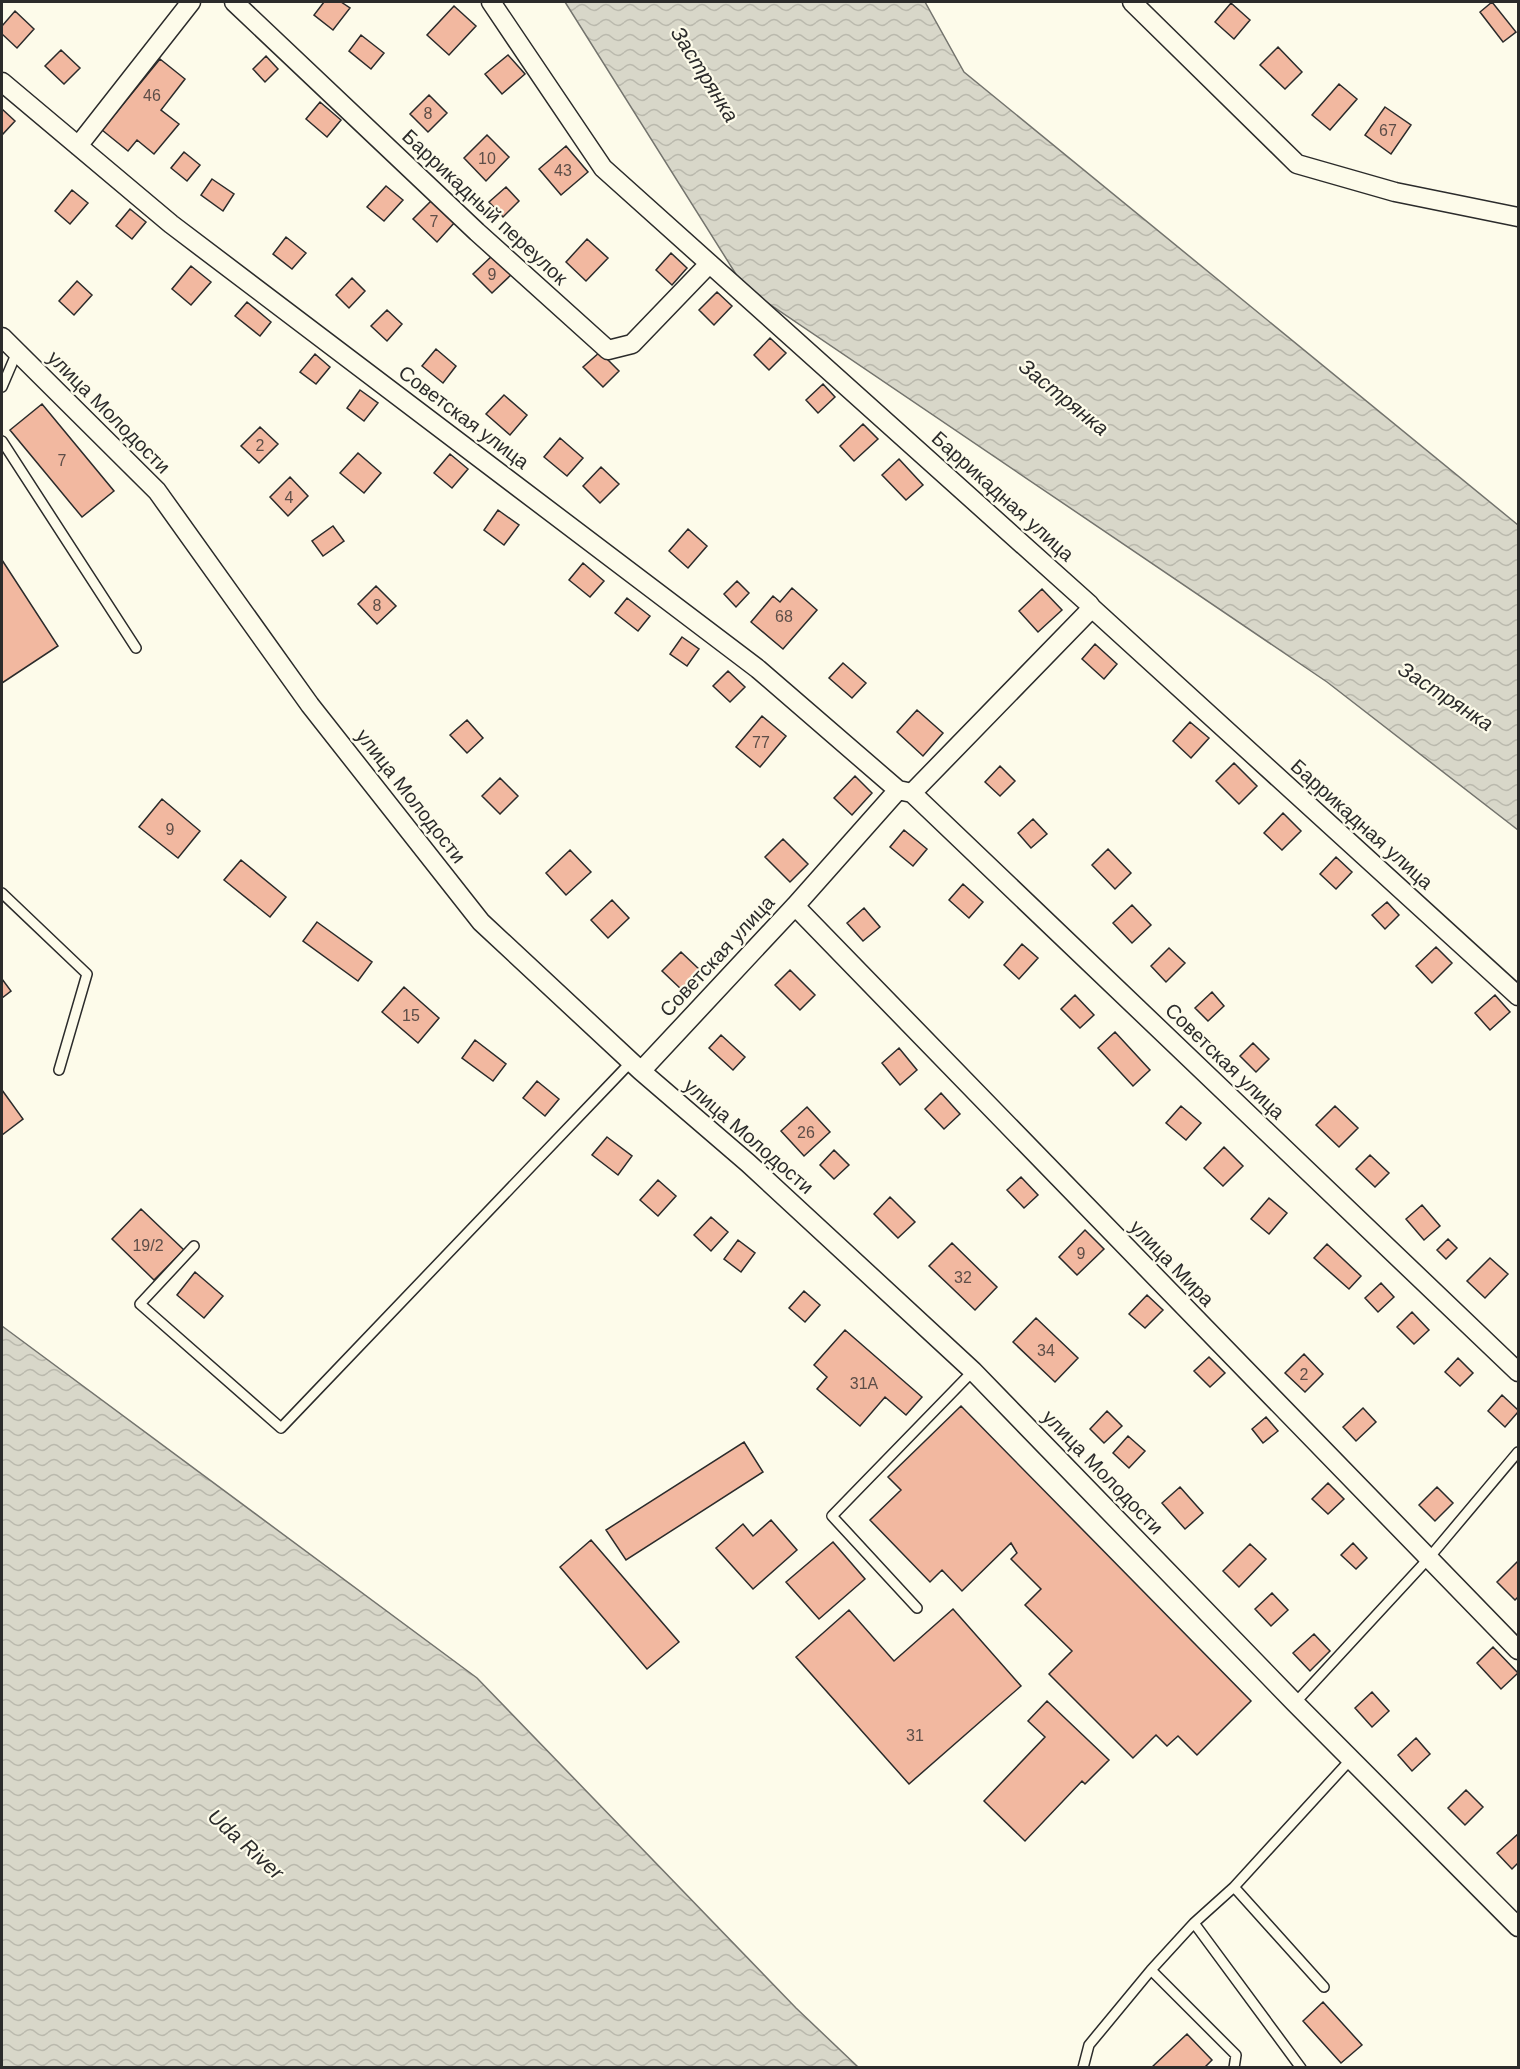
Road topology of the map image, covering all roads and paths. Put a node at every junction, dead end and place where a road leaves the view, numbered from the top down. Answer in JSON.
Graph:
{"nodes":[{"id":1,"x":191,"y":2,"type":"edge"},
{"id":2,"x":234,"y":2,"type":"edge"},
{"id":3,"x":491,"y":2,"type":"edge"},
{"id":4,"x":1132,"y":2,"type":"edge"},
{"id":5,"x":2,"y":82,"type":"edge"},
{"id":6,"x":78,"y":146,"type":"junction"},
{"id":7,"x":1518,"y":217,"type":"edge"},
{"id":8,"x":709,"y":264,"type":"junction"},
{"id":9,"x":2,"y":337,"type":"edge"},
{"id":10,"x":17,"y":352,"type":"junction"},
{"id":11,"x":2,"y":387,"type":"edge"},
{"id":12,"x":2,"y":441,"type":"edge"},
{"id":13,"x":1092,"y":608,"type":"junction"},
{"id":14,"x":136,"y":648,"type":"dead end"},
{"id":15,"x":905,"y":791,"type":"junction"},
{"id":16,"x":2,"y":892,"type":"edge"},
{"id":17,"x":795,"y":906,"type":"junction"},
{"id":18,"x":1518,"y":996,"type":"edge"},
{"id":19,"x":636,"y":1067,"type":"junction"},
{"id":20,"x":59,"y":1070,"type":"dead end"},
{"id":21,"x":194,"y":1246,"type":"dead end"},
{"id":22,"x":973,"y":1371,"type":"junction"},
{"id":23,"x":1518,"y":1372,"type":"edge"},
{"id":24,"x":1518,"y":1452,"type":"edge"},
{"id":25,"x":1428,"y":1559,"type":"junction"},
{"id":26,"x":917,"y":1608,"type":"dead end"},
{"id":27,"x":1518,"y":1650,"type":"edge"},
{"id":28,"x":1295,"y":1703,"type":"junction"},
{"id":29,"x":1352,"y":1758,"type":"junction"},
{"id":30,"x":1234,"y":1887,"type":"junction"},
{"id":31,"x":1194,"y":1923,"type":"junction"},
{"id":32,"x":1518,"y":1927,"type":"edge"},
{"id":33,"x":1151,"y":1970,"type":"junction"},
{"id":34,"x":1324,"y":1986,"type":"dead end"},
{"id":35,"x":1083,"y":2067,"type":"edge"},
{"id":36,"x":1234,"y":2067,"type":"edge"},
{"id":37,"x":1300,"y":2067,"type":"edge"}],
"edges":[{"from":1,"to":6,"type":"street"},
{"from":2,"to":8,"type":"street","name":"Баррикадный переулок"},
{"from":3,"to":8,"type":"street","name":"Баррикадная улица"},
{"from":4,"to":7,"type":"street"},
{"from":5,"to":6,"type":"street","name":"Советская улица"},
{"from":6,"to":15,"type":"street","name":"Советская улица"},
{"from":8,"to":13,"type":"street","name":"Баррикадная улица"},
{"from":9,"to":10,"type":"street","name":"улица Молодости"},
{"from":10,"to":11,"type":"lane"},
{"from":10,"to":19,"type":"street","name":"улица Молодости"},
{"from":12,"to":14,"type":"lane"},
{"from":13,"to":15,"type":"street"},
{"from":13,"to":18,"type":"street","name":"Баррикадная улица"},
{"from":15,"to":17,"type":"street","name":"Советская улица"},
{"from":15,"to":23,"type":"street","name":"Советская улица"},
{"from":16,"to":20,"type":"lane"},
{"from":17,"to":19,"type":"street","name":"Советская улица"},
{"from":17,"to":25,"type":"street","name":"улица Мира"},
{"from":19,"to":21,"type":"lane"},
{"from":19,"to":22,"type":"street","name":"улица Молодости"},
{"from":22,"to":26,"type":"lane"},
{"from":22,"to":28,"type":"street","name":"улица Молодости"},
{"from":24,"to":25,"type":"lane"},
{"from":25,"to":27,"type":"street","name":"улица Мира"},
{"from":25,"to":28,"type":"lane"},
{"from":28,"to":29,"type":"street","name":"улица Молодости"},
{"from":29,"to":30,"type":"lane"},
{"from":29,"to":32,"type":"street","name":"улица Молодости"},
{"from":30,"to":31,"type":"lane"},
{"from":30,"to":34,"type":"lane"},
{"from":31,"to":33,"type":"lane"},
{"from":31,"to":37,"type":"lane"},
{"from":33,"to":35,"type":"lane"},
{"from":33,"to":36,"type":"lane"}]}
